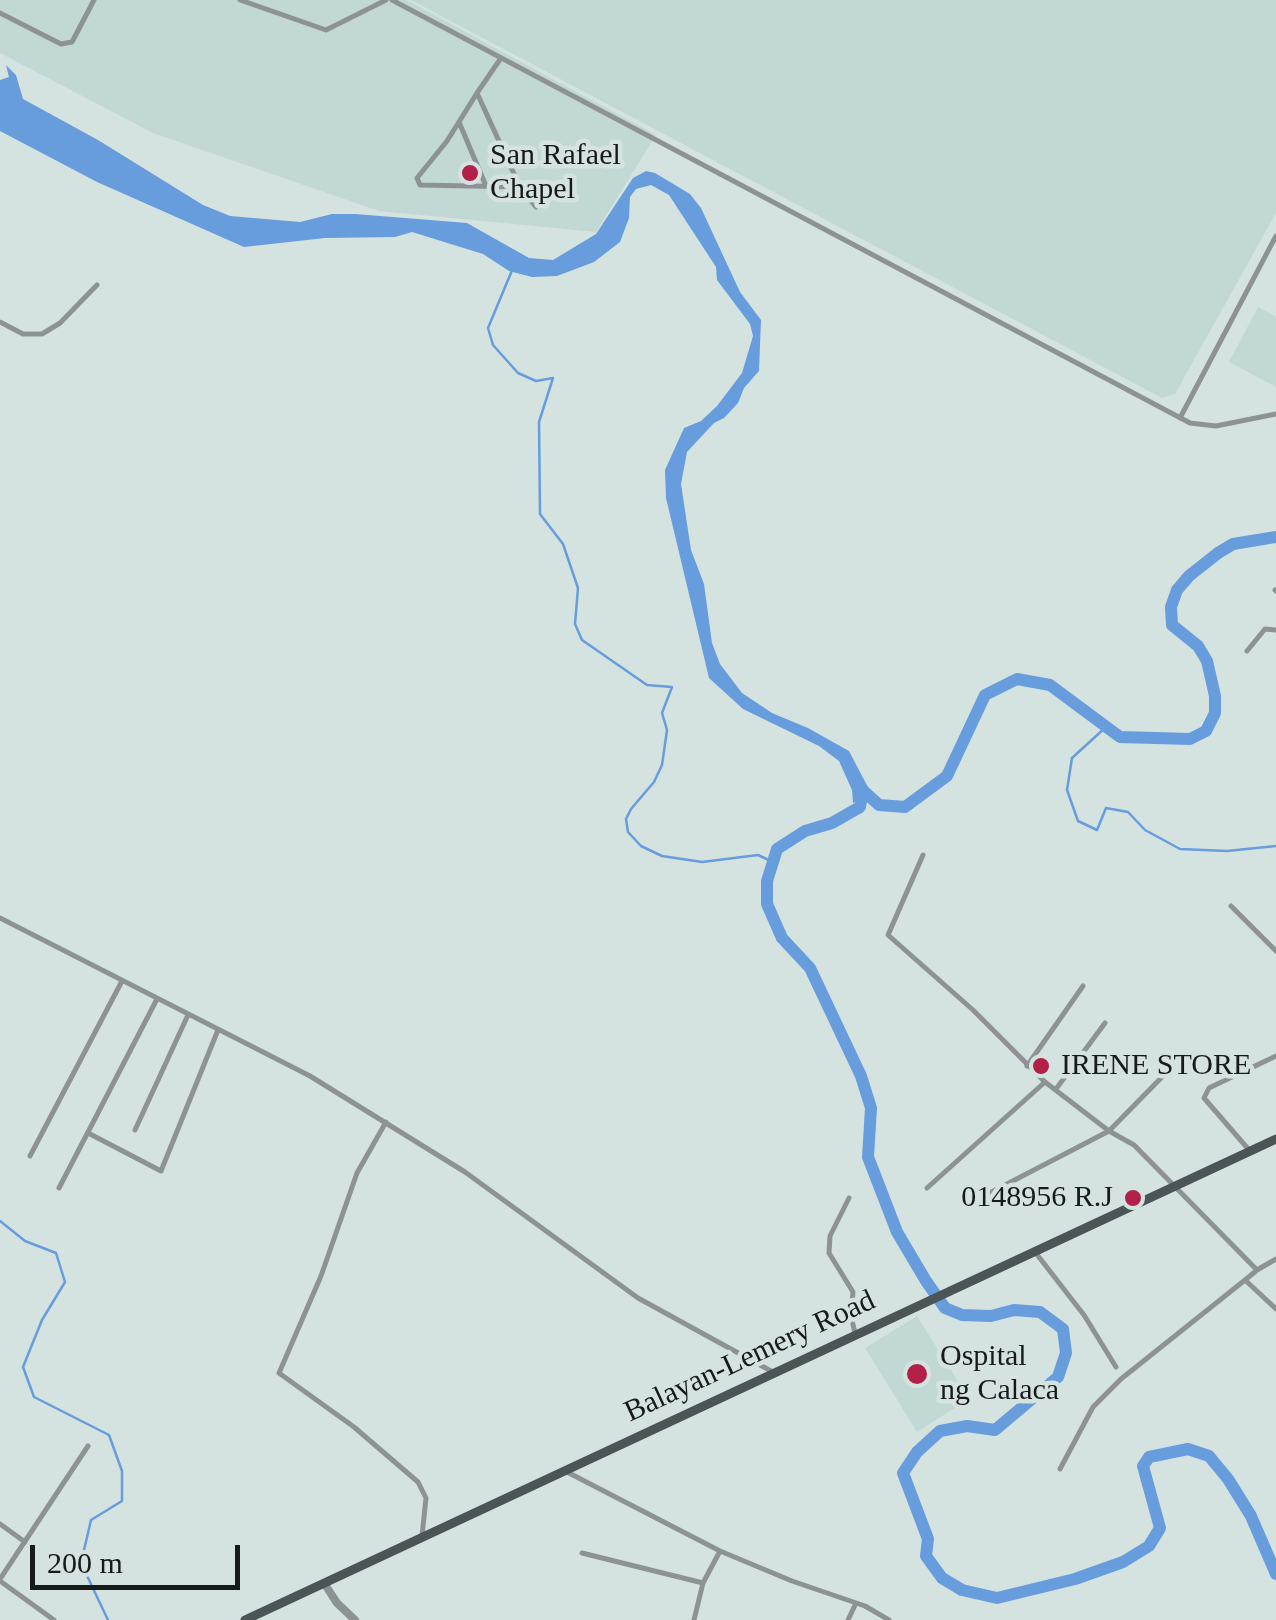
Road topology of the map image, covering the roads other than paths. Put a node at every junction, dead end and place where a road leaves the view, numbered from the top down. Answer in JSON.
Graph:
{"nodes":[{"id":1,"x":94,"y":0,"type":"edge"},
{"id":2,"x":240,"y":0,"type":"edge"},
{"id":3,"x":389,"y":0,"type":"edge"},
{"id":4,"x":0,"y":14,"type":"edge"},
{"id":5,"x":501,"y":58,"type":"junction"},
{"id":6,"x":478,"y":94,"type":"junction"},
{"id":7,"x":459,"y":122,"type":"junction"},
{"id":8,"x":486,"y":186,"type":"junction"},
{"id":9,"x":520,"y":187,"type":"junction"},
{"id":10,"x":536,"y":208,"type":"dead end"},
{"id":11,"x":1276,"y":236,"type":"edge"},
{"id":12,"x":97,"y":286,"type":"dead end"},
{"id":13,"x":0,"y":322,"type":"edge"},
{"id":14,"x":1276,"y":414,"type":"edge"},
{"id":15,"x":1180,"y":418,"type":"junction"},
{"id":16,"x":1276,"y":630,"type":"edge"},
{"id":17,"x":1247,"y":651,"type":"dead end"},
{"id":18,"x":923,"y":855,"type":"dead end"},
{"id":19,"x":1231,"y":906,"type":"dead end"},
{"id":20,"x":0,"y":918,"type":"edge"},
{"id":21,"x":1276,"y":951,"type":"edge"},
{"id":22,"x":122,"y":981,"type":"junction"},
{"id":23,"x":1084,"y":986,"type":"dead end"},
{"id":24,"x":158,"y":1000,"type":"junction"},
{"id":25,"x":188,"y":1015,"type":"junction"},
{"id":26,"x":1105,"y":1023,"type":"dead end"},
{"id":27,"x":218,"y":1030,"type":"junction"},
{"id":28,"x":1276,"y":1056,"type":"edge"},
{"id":29,"x":1027,"y":1066,"type":"junction"},
{"id":30,"x":1164,"y":1075,"type":"dead end"},
{"id":31,"x":1044,"y":1082,"type":"junction"},
{"id":32,"x":1056,"y":1090,"type":"junction"},
{"id":33,"x":386,"y":1122,"type":"junction"},
{"id":34,"x":135,"y":1130,"type":"dead end"},
{"id":35,"x":1109,"y":1131,"type":"junction"},
{"id":36,"x":90,"y":1134,"type":"junction"},
{"id":37,"x":1276,"y":1139,"type":"edge"},
{"id":38,"x":1250,"y":1152,"type":"junction"},
{"id":39,"x":30,"y":1156,"type":"dead end"},
{"id":40,"x":1176,"y":1186,"type":"junction"},
{"id":41,"x":59,"y":1188,"type":"dead end"},
{"id":42,"x":927,"y":1188,"type":"dead end"},
{"id":43,"x":849,"y":1198,"type":"dead end"},
{"id":44,"x":982,"y":1198,"type":"dead end"},
{"id":45,"x":1035,"y":1252,"type":"junction"},
{"id":46,"x":1276,"y":1259,"type":"edge"},
{"id":47,"x":1257,"y":1270,"type":"junction"},
{"id":48,"x":1245,"y":1280,"type":"junction"},
{"id":49,"x":1276,"y":1308,"type":"edge"},
{"id":50,"x":856,"y":1336,"type":"junction"},
{"id":51,"x":1116,"y":1366,"type":"dead end"},
{"id":52,"x":774,"y":1373,"type":"junction"},
{"id":53,"x":88,"y":1446,"type":"dead end"},
{"id":54,"x":1060,"y":1469,"type":"dead end"},
{"id":55,"x":564,"y":1471,"type":"junction"},
{"id":56,"x":0,"y":1524,"type":"edge"},
{"id":57,"x":422,"y":1538,"type":"junction"},
{"id":58,"x":24,"y":1542,"type":"junction"},
{"id":59,"x":720,"y":1551,"type":"junction"},
{"id":60,"x":582,"y":1553,"type":"dead end"},
{"id":61,"x":0,"y":1580,"type":"edge"},
{"id":62,"x":324,"y":1583,"type":"junction"},
{"id":63,"x":703,"y":1584,"type":"junction"},
{"id":64,"x":856,"y":1603,"type":"junction"},
{"id":65,"x":54,"y":1620,"type":"edge"},
{"id":66,"x":245,"y":1620,"type":"edge"},
{"id":67,"x":355,"y":1620,"type":"edge"},
{"id":68,"x":694,"y":1620,"type":"edge"},
{"id":69,"x":848,"y":1620,"type":"edge"},
{"id":70,"x":888,"y":1620,"type":"edge"}],
"edges":[{"from":1,"to":4,"type":"street"},
{"from":2,"to":3,"type":"street"},
{"from":3,"to":5,"type":"street"},
{"from":5,"to":6,"type":"street"},
{"from":5,"to":15,"type":"street"},
{"from":6,"to":7,"type":"street"},
{"from":6,"to":9,"type":"street"},
{"from":7,"to":8,"type":"street"},
{"from":7,"to":8,"type":"street"},
{"from":8,"to":9,"type":"street"},
{"from":9,"to":10,"type":"street"},
{"from":11,"to":15,"type":"street"},
{"from":12,"to":13,"type":"street"},
{"from":14,"to":15,"type":"street"},
{"from":16,"to":17,"type":"street"},
{"from":18,"to":29,"type":"street"},
{"from":19,"to":21,"type":"street"},
{"from":20,"to":22,"type":"street"},
{"from":22,"to":24,"type":"street"},
{"from":22,"to":39,"type":"street"},
{"from":23,"to":29,"type":"street"},
{"from":24,"to":25,"type":"street"},
{"from":24,"to":36,"type":"street"},
{"from":25,"to":27,"type":"street"},
{"from":25,"to":34,"type":"street"},
{"from":26,"to":32,"type":"street"},
{"from":27,"to":33,"type":"street"},
{"from":27,"to":36,"type":"street"},
{"from":28,"to":38,"type":"street"},
{"from":29,"to":31,"type":"street"},
{"from":30,"to":35,"type":"street"},
{"from":31,"to":32,"type":"street"},
{"from":31,"to":42,"type":"street"},
{"from":32,"to":35,"type":"street"},
{"from":33,"to":52,"type":"street"},
{"from":33,"to":57,"type":"street"},
{"from":35,"to":40,"type":"street"},
{"from":35,"to":44,"type":"street"},
{"from":36,"to":41,"type":"street"},
{"from":37,"to":38,"type":"main road","name":"Balayan-Lemery Road"},
{"from":38,"to":40,"type":"main road","name":"Balayan-Lemery Road"},
{"from":40,"to":45,"type":"main road","name":"Balayan-Lemery Road"},
{"from":40,"to":47,"type":"street"},
{"from":43,"to":50,"type":"street"},
{"from":45,"to":50,"type":"main road","name":"Balayan-Lemery Road"},
{"from":45,"to":51,"type":"street"},
{"from":46,"to":47,"type":"street"},
{"from":47,"to":48,"type":"street"},
{"from":48,"to":49,"type":"street"},
{"from":48,"to":54,"type":"street"},
{"from":50,"to":52,"type":"main road","name":"Balayan-Lemery Road"},
{"from":52,"to":55,"type":"main road","name":"Balayan-Lemery Road"},
{"from":53,"to":58,"type":"street"},
{"from":55,"to":57,"type":"main road","name":"Balayan-Lemery Road"},
{"from":55,"to":59,"type":"street"},
{"from":56,"to":58,"type":"street"},
{"from":57,"to":62,"type":"main road","name":"Balayan-Lemery Road"},
{"from":58,"to":61,"type":"street"},
{"from":59,"to":63,"type":"street"},
{"from":59,"to":64,"type":"street"},
{"from":60,"to":63,"type":"street"},
{"from":61,"to":65,"type":"street"},
{"from":62,"to":66,"type":"main road","name":"Balayan-Lemery Road"},
{"from":62,"to":67,"type":"street"},
{"from":63,"to":68,"type":"street"},
{"from":64,"to":69,"type":"street"},
{"from":64,"to":70,"type":"street"}]}
